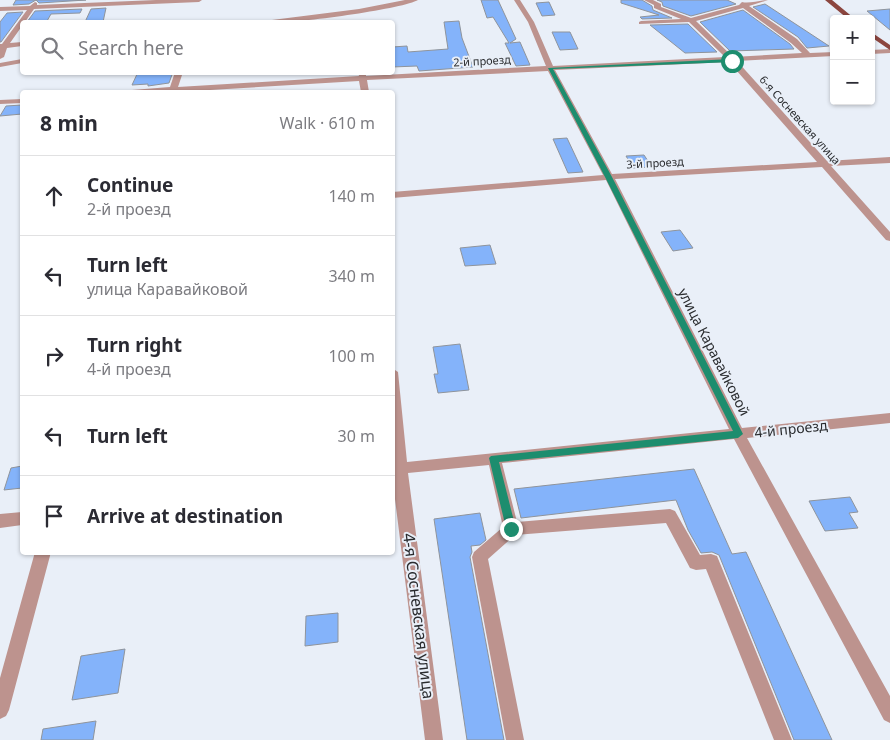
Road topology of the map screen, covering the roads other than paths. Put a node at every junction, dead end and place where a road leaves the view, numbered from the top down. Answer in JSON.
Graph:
{"nodes":[{"id":1,"x":38,"y":0,"type":"edge"},
{"id":2,"x":199,"y":0,"type":"edge"},
{"id":3,"x":415,"y":0,"type":"edge"},
{"id":4,"x":517,"y":0,"type":"edge"},
{"id":5,"x":647,"y":0,"type":"edge"},
{"id":6,"x":733,"y":0,"type":"edge"},
{"id":7,"x":765,"y":0,"type":"edge"},
{"id":8,"x":828,"y":0,"type":"edge"},
{"id":9,"x":746,"y":5,"type":"junction"},
{"id":10,"x":33,"y":8,"type":"junction"},
{"id":11,"x":0,"y":9,"type":"edge"},
{"id":12,"x":847,"y":15,"type":"edge"},
{"id":13,"x":23,"y":20,"type":"edge"},
{"id":14,"x":294,"y":20,"type":"edge"},
{"id":15,"x":691,"y":20,"type":"junction"},
{"id":16,"x":641,"y":23,"type":"dead end"},
{"id":17,"x":20,"y":24,"type":"edge"},
{"id":18,"x":875,"y":37,"type":"edge"},
{"id":19,"x":20,"y":44,"type":"edge"},
{"id":20,"x":2,"y":46,"type":"edge"},
{"id":21,"x":890,"y":49,"type":"edge"},
{"id":22,"x":875,"y":51,"type":"edge"},
{"id":23,"x":830,"y":54,"type":"edge"},
{"id":24,"x":809,"y":56,"type":"junction"},
{"id":25,"x":0,"y":57,"type":"edge"},
{"id":26,"x":20,"y":61,"type":"edge"},
{"id":27,"x":732,"y":61,"type":"junction"},
{"id":28,"x":0,"y":65,"type":"edge"},
{"id":29,"x":550,"y":68,"type":"junction"},
{"id":30,"x":395,"y":74,"type":"edge"},
{"id":31,"x":178,"y":75,"type":"edge"},
{"id":32,"x":362,"y":75,"type":"edge"},
{"id":33,"x":174,"y":90,"type":"edge"},
{"id":34,"x":186,"y":90,"type":"edge"},
{"id":35,"x":364,"y":90,"type":"edge"},
{"id":36,"x":20,"y":101,"type":"edge"},
{"id":37,"x":0,"y":102,"type":"edge"},
{"id":38,"x":890,"y":160,"type":"edge"},
{"id":39,"x":825,"y":164,"type":"junction"},
{"id":40,"x":608,"y":177,"type":"junction"},
{"id":41,"x":395,"y":195,"type":"edge"},
{"id":42,"x":890,"y":238,"type":"edge"},
{"id":43,"x":890,"y":418,"type":"edge"},
{"id":44,"x":738,"y":434,"type":"junction"},
{"id":45,"x":395,"y":444,"type":"edge"},
{"id":46,"x":494,"y":458,"type":"junction"},
{"id":47,"x":396,"y":468,"type":"edge"},
{"id":48,"x":20,"y":519,"type":"edge"},
{"id":49,"x":0,"y":521,"type":"edge"},
{"id":50,"x":511,"y":529,"type":"junction"},
{"id":51,"x":42,"y":555,"type":"edge"},
{"id":52,"x":0,"y":710,"type":"edge"},
{"id":53,"x":890,"y":714,"type":"edge"},
{"id":54,"x":434,"y":740,"type":"edge"},
{"id":55,"x":514,"y":740,"type":"edge"},
{"id":56,"x":783,"y":740,"type":"edge"}],
"edges":[{"from":1,"to":10,"type":"street"},
{"from":2,"to":10,"type":"street"},
{"from":3,"to":14,"type":"street"},
{"from":4,"to":29,"type":"street","name":"улица Каравайковой"},
{"from":5,"to":15,"type":"street"},
{"from":6,"to":9,"type":"street"},
{"from":7,"to":9,"type":"street"},
{"from":8,"to":12,"type":"main road"},
{"from":9,"to":15,"type":"street"},
{"from":9,"to":24,"type":"street"},
{"from":10,"to":11,"type":"street"},
{"from":10,"to":13,"type":"street"},
{"from":15,"to":16,"type":"street"},
{"from":15,"to":27,"type":"street","name":"6-я Сосневская улица"},
{"from":17,"to":20,"type":"street"},
{"from":18,"to":21,"type":"main road"},
{"from":19,"to":20,"type":"street"},
{"from":20,"to":25,"type":"street"},
{"from":21,"to":22,"type":"street"},
{"from":23,"to":24,"type":"street","name":"2-й проезд"},
{"from":24,"to":27,"type":"street","name":"2-й проезд"},
{"from":26,"to":28,"type":"street"},
{"from":27,"to":29,"type":"street","name":"2-й проезд"},
{"from":27,"to":39,"type":"street","name":"6-я Сосневская улица"},
{"from":29,"to":30,"type":"street","name":"2-й проезд"},
{"from":29,"to":40,"type":"street","name":"улица Каравайковой"},
{"from":31,"to":33,"type":"street"},
{"from":32,"to":34,"type":"street","name":"2-й проезд"},
{"from":32,"to":35,"type":"street"},
{"from":36,"to":37,"type":"street"},
{"from":38,"to":39,"type":"street","name":"3-й проезд"},
{"from":39,"to":40,"type":"street","name":"3-й проезд"},
{"from":39,"to":42,"type":"street","name":"6-я Сосневская улица"},
{"from":40,"to":41,"type":"street","name":"3-й проезд"},
{"from":40,"to":44,"type":"street","name":"улица Каравайковой"},
{"from":43,"to":44,"type":"street","name":"4-й проезд"},
{"from":44,"to":46,"type":"street","name":"4-й проезд"},
{"from":44,"to":53,"type":"street","name":"улица Каравайковой"},
{"from":45,"to":47,"type":"street","name":"4-я Сосневская улица"},
{"from":46,"to":47,"type":"street","name":"4-й проезд"},
{"from":46,"to":50,"type":"street"},
{"from":47,"to":54,"type":"street","name":"4-я Сосневская улица"},
{"from":48,"to":49,"type":"street"},
{"from":50,"to":55,"type":"street"},
{"from":50,"to":56,"type":"street"},
{"from":51,"to":52,"type":"street"}]}
